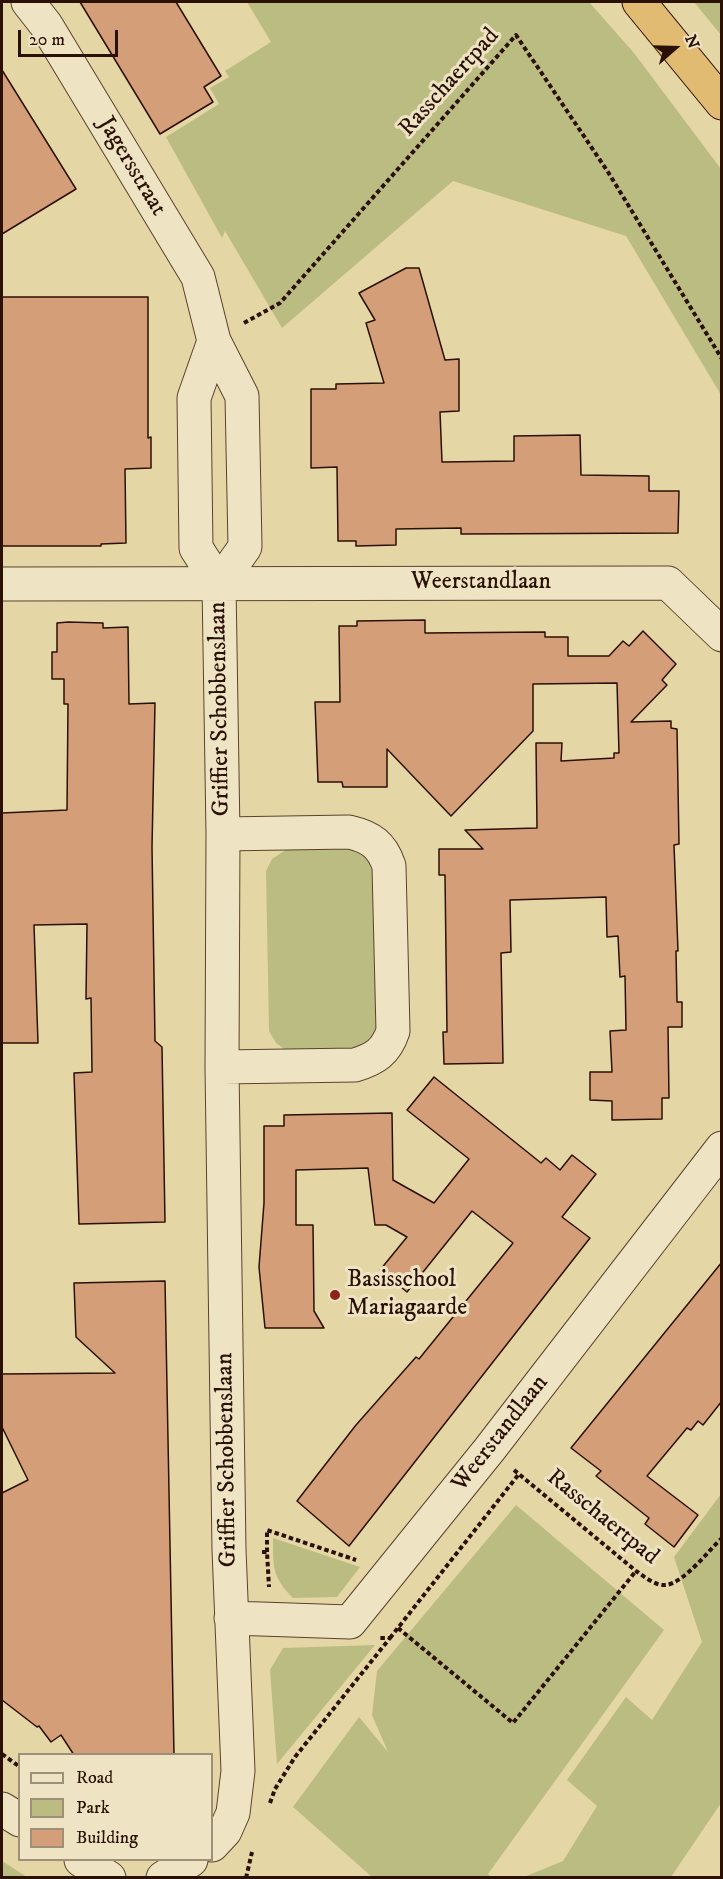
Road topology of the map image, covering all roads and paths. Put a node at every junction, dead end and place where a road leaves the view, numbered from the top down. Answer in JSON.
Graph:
{"nodes":[{"id":1,"x":28,"y":2,"type":"edge"},
{"id":2,"x":639,"y":2,"type":"edge"},
{"id":3,"x":722,"y":103,"type":"edge"},
{"id":4,"x":214,"y":341,"type":"junction"},
{"id":5,"x":722,"y":359,"type":"edge"},
{"id":6,"x":2,"y":584,"type":"edge"},
{"id":7,"x":219,"y":584,"type":"junction"},
{"id":8,"x":722,"y":635,"type":"edge"},
{"id":9,"x":223,"y":834,"type":"junction"},
{"id":10,"x":222,"y":1067,"type":"junction"},
{"id":11,"x":722,"y":1148,"type":"edge"},
{"id":12,"x":489,"y":1450,"type":"junction"},
{"id":13,"x":519,"y":1474,"type":"junction"},
{"id":14,"x":722,"y":1538,"type":"edge"},
{"id":15,"x":267,"y":1552,"type":"dead end"},
{"id":16,"x":636,"y":1571,"type":"junction"},
{"id":17,"x":391,"y":1572,"type":"junction"},
{"id":18,"x":231,"y":1618,"type":"junction"},
{"id":19,"x":398,"y":1628,"type":"junction"},
{"id":20,"x":378,"y":1638,"type":"dead end"},
{"id":21,"x":390,"y":1638,"type":"junction"},
{"id":22,"x":2,"y":1754,"type":"edge"},
{"id":23,"x":18,"y":1766,"type":"edge"},
{"id":24,"x":269,"y":1807,"type":"dead end"},
{"id":25,"x":2,"y":1809,"type":"edge"},
{"id":26,"x":18,"y":1819,"type":"edge"},
{"id":27,"x":213,"y":1844,"type":"edge"},
{"id":28,"x":255,"y":1844,"type":"dead end"},
{"id":29,"x":83,"y":1861,"type":"edge"},
{"id":30,"x":189,"y":1861,"type":"edge"},
{"id":31,"x":109,"y":1878,"type":"edge"},
{"id":32,"x":163,"y":1878,"type":"edge"},
{"id":33,"x":246,"y":1878,"type":"edge"}],
"edges":[{"from":1,"to":4,"type":"street","name":"Jagersstraat"},
{"from":2,"to":3,"type":"highway"},
{"from":4,"to":5,"type":"path","name":"Rasschaertpad"},
{"from":4,"to":7,"type":"street","name":"Griffier Schobbenslaan"},
{"from":4,"to":7,"type":"street","name":"Griffier Schobbenslaan"},
{"from":6,"to":7,"type":"street","name":"Weerstandlaan"},
{"from":7,"to":8,"type":"street","name":"Weerstandlaan"},
{"from":7,"to":9,"type":"street","name":"Griffier Schobbenslaan"},
{"from":9,"to":10,"type":"street","name":"Griffier Schobbenslaan"},
{"from":9,"to":10,"type":"street","name":"Griffier Schobbenslaan"},
{"from":10,"to":18,"type":"street","name":"Griffier Schobbenslaan"},
{"from":11,"to":12,"type":"street","name":"Weerstandlaan"},
{"from":12,"to":13,"type":"path","name":"Rasschaertpad"},
{"from":12,"to":17,"type":"street","name":"Weerstandlaan"},
{"from":13,"to":16,"type":"path","name":"Rasschaertpad"},
{"from":13,"to":19,"type":"path"},
{"from":14,"to":16,"type":"path","name":"Rasschaertpad"},
{"from":15,"to":17,"type":"path"},
{"from":16,"to":19,"type":"path"},
{"from":17,"to":18,"type":"street","name":"Weerstandlaan"},
{"from":18,"to":27,"type":"street","name":"Griffier Schobbenslaan"},
{"from":19,"to":21,"type":"path"},
{"from":20,"to":21,"type":"path"},
{"from":21,"to":24,"type":"path"},
{"from":22,"to":23,"type":"path"},
{"from":25,"to":26,"type":"street"},
{"from":28,"to":33,"type":"path"},
{"from":29,"to":31,"type":"street"},
{"from":30,"to":32,"type":"street"}]}
